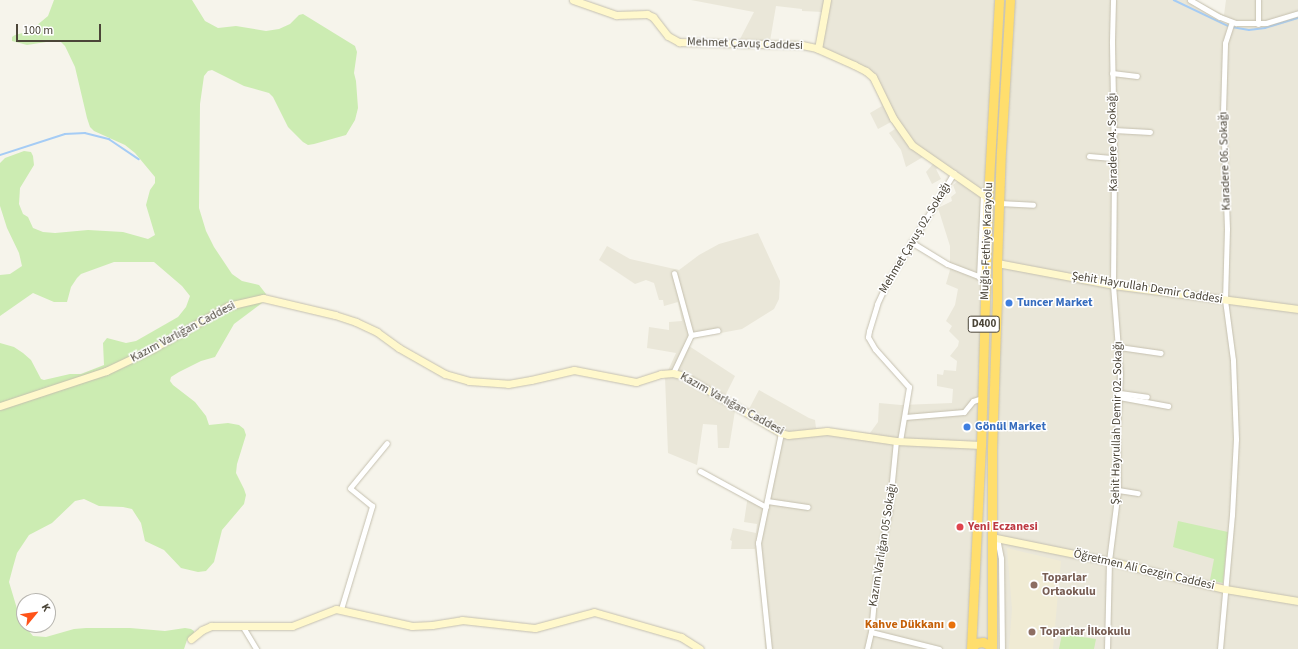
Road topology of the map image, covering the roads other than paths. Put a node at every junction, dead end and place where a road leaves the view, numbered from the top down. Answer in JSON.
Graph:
{"nodes":[{"id":1,"x":573,"y":0,"type":"edge"},
{"id":2,"x":827,"y":0,"type":"edge"},
{"id":3,"x":999,"y":0,"type":"edge"},
{"id":4,"x":1010,"y":0,"type":"edge"},
{"id":5,"x":1114,"y":0,"type":"edge"},
{"id":6,"x":1190,"y":0,"type":"edge"},
{"id":7,"x":1258,"y":0,"type":"edge"},
{"id":8,"x":1298,"y":13,"type":"edge"},
{"id":9,"x":1231,"y":24,"type":"junction"},
{"id":10,"x":1258,"y":24,"type":"junction"},
{"id":11,"x":818,"y":49,"type":"junction"},
{"id":12,"x":1112,"y":73,"type":"junction"},
{"id":13,"x":1137,"y":76,"type":"dead end"},
{"id":14,"x":1114,"y":130,"type":"junction"},
{"id":15,"x":1150,"y":132,"type":"dead end"},
{"id":16,"x":1089,"y":156,"type":"dead end"},
{"id":17,"x":1114,"y":158,"type":"junction"},
{"id":18,"x":954,"y":173,"type":"junction"},
{"id":19,"x":986,"y":196,"type":"junction"},
{"id":20,"x":999,"y":202,"type":"junction"},
{"id":21,"x":1032,"y":204,"type":"dead end"},
{"id":22,"x":911,"y":242,"type":"junction"},
{"id":23,"x":997,"y":263,"type":"junction"},
{"id":24,"x":674,"y":273,"type":"dead end"},
{"id":25,"x":982,"y":278,"type":"junction"},
{"id":26,"x":1113,"y":285,"type":"junction"},
{"id":27,"x":1226,"y":300,"type":"junction"},
{"id":28,"x":1298,"y":309,"type":"edge"},
{"id":29,"x":718,"y":330,"type":"dead end"},
{"id":30,"x":691,"y":335,"type":"junction"},
{"id":31,"x":1119,"y":347,"type":"junction"},
{"id":32,"x":1161,"y":352,"type":"dead end"},
{"id":33,"x":673,"y":373,"type":"junction"},
{"id":34,"x":908,"y":384,"type":"joint"},
{"id":35,"x":1120,"y":395,"type":"junction"},
{"id":36,"x":1147,"y":397,"type":"dead end"},
{"id":37,"x":982,"y":398,"type":"junction"},
{"id":38,"x":0,"y":406,"type":"edge"},
{"id":39,"x":1168,"y":406,"type":"dead end"},
{"id":40,"x":905,"y":417,"type":"junction"},
{"id":41,"x":781,"y":433,"type":"junction"},
{"id":42,"x":898,"y":441,"type":"junction"},
{"id":43,"x":387,"y":442,"type":"dead end"},
{"id":44,"x":981,"y":444,"type":"junction"},
{"id":45,"x":700,"y":471,"type":"dead end"},
{"id":46,"x":1118,"y":490,"type":"junction"},
{"id":47,"x":1138,"y":493,"type":"dead end"},
{"id":48,"x":767,"y":501,"type":"junction"},
{"id":49,"x":766,"y":507,"type":"junction"},
{"id":50,"x":808,"y":507,"type":"dead end"},
{"id":51,"x":994,"y":538,"type":"junction"},
{"id":52,"x":1109,"y":561,"type":"junction"},
{"id":53,"x":1225,"y":589,"type":"junction"},
{"id":54,"x":1298,"y":601,"type":"edge"},
{"id":55,"x":341,"y":609,"type":"junction"},
{"id":56,"x":243,"y":627,"type":"junction"},
{"id":57,"x":871,"y":632,"type":"junction"},
{"id":58,"x":191,"y":639,"type":"dead end"},
{"id":59,"x":256,"y":649,"type":"edge"},
{"id":60,"x":700,"y":649,"type":"edge"},
{"id":61,"x":769,"y":649,"type":"edge"},
{"id":62,"x":867,"y":649,"type":"edge"},
{"id":63,"x":939,"y":649,"type":"edge"},
{"id":64,"x":971,"y":649,"type":"edge"},
{"id":65,"x":991,"y":649,"type":"edge"},
{"id":66,"x":1002,"y":649,"type":"edge"},
{"id":67,"x":1107,"y":649,"type":"edge"},
{"id":68,"x":1220,"y":649,"type":"edge"}],
"edges":[{"from":1,"to":11,"type":"street","name":"Mehmet Çavuş Caddesi"},
{"from":2,"to":11,"type":"street"},
{"from":3,"to":19,"type":"highway","name":"Muğla-Fethiye Karayolu","number":"D400"},
{"from":4,"to":20,"type":"highway","name":"Muğla-Fethiye Karayolu","number":"D400"},
{"from":5,"to":12,"type":"street","name":"Karadere 04. Sokağı"},
{"from":6,"to":9,"type":"street"},
{"from":7,"to":10,"type":"street"},
{"from":8,"to":10,"type":"street"},
{"from":9,"to":10,"type":"street"},
{"from":9,"to":27,"type":"street","name":"Karadere 06. Sokağı"},
{"from":11,"to":18,"type":"street","name":"Mehmet Çavuş Caddesi"},
{"from":12,"to":13,"type":"street"},
{"from":12,"to":14,"type":"street","name":"Karadere 04. Sokağı"},
{"from":14,"to":15,"type":"street"},
{"from":14,"to":17,"type":"street","name":"Karadere 04. Sokağı"},
{"from":16,"to":17,"type":"street"},
{"from":17,"to":26,"type":"street","name":"Karadere 04. Sokağı"},
{"from":18,"to":19,"type":"street","name":"Mehmet Çavuş Caddesi"},
{"from":18,"to":22,"type":"street","name":"Mehmet Çavuş 02. Sokağı"},
{"from":19,"to":25,"type":"highway","name":"Muğla-Fethiye Karayolu","number":"D400"},
{"from":20,"to":21,"type":"street"},
{"from":20,"to":23,"type":"highway","name":"Muğla-Fethiye Karayolu","number":"D400"},
{"from":22,"to":25,"type":"street"},
{"from":22,"to":34,"type":"street","name":"Mehmet Çavuş 02. Sokağı"},
{"from":23,"to":26,"type":"street","name":"Şehit Hayrullah Demir Caddesi"},
{"from":23,"to":51,"type":"highway","name":"Muğla-Fethiye Karayolu","number":"D400"},
{"from":24,"to":30,"type":"street"},
{"from":25,"to":37,"type":"highway","name":"Muğla-Fethiye Karayolu","number":"D400"},
{"from":26,"to":27,"type":"street","name":"Şehit Hayrullah Demir Caddesi"},
{"from":26,"to":31,"type":"street","name":"Şehit Hayrullah Demir 02. Sokağı"},
{"from":27,"to":28,"type":"street","name":"Şehit Hayrullah Demir Caddesi"},
{"from":27,"to":53,"type":"street","name":"Karadere 06. Sokağı"},
{"from":29,"to":30,"type":"street"},
{"from":30,"to":33,"type":"street"},
{"from":31,"to":32,"type":"street"},
{"from":31,"to":35,"type":"street","name":"Şehit Hayrullah Demir 02. Sokağı"},
{"from":33,"to":38,"type":"street","name":"Kazım Varlığan Caddesi"},
{"from":33,"to":41,"type":"street","name":"Kazım Varlığan Caddesi"},
{"from":34,"to":40,"type":"street","name":"Kazım Varlığan 05 Sokağı"},
{"from":35,"to":36,"type":"street"},
{"from":35,"to":39,"type":"street"},
{"from":35,"to":46,"type":"street","name":"Şehit Hayrullah Demir 02. Sokağı"},
{"from":37,"to":40,"type":"street"},
{"from":37,"to":44,"type":"highway","name":"Muğla-Fethiye Karayolu","number":"D400"},
{"from":40,"to":42,"type":"street","name":"Kazım Varlığan 05 Sokağı"},
{"from":41,"to":42,"type":"street","name":"Kazım Varlığan Caddesi"},
{"from":41,"to":48,"type":"street"},
{"from":42,"to":44,"type":"street","name":"Kazım Varlığan Caddesi"},
{"from":42,"to":57,"type":"street","name":"Kazım Varlığan 05 Sokağı"},
{"from":43,"to":55,"type":"street"},
{"from":44,"to":64,"type":"highway","name":"Muğla-Fethiye Karayolu","number":"D400"},
{"from":45,"to":49,"type":"street"},
{"from":46,"to":47,"type":"street"},
{"from":46,"to":52,"type":"street","name":"Şehit Hayrullah Demir 02. Sokağı"},
{"from":48,"to":49,"type":"street"},
{"from":48,"to":50,"type":"street"},
{"from":49,"to":61,"type":"street"},
{"from":51,"to":52,"type":"street","name":"Öğretmen Ali Gezgin Caddesi"},
{"from":51,"to":65,"type":"highway","name":"Muğla-Fethiye Karayolu","number":"D400"},
{"from":51,"to":66,"type":"street"},
{"from":52,"to":53,"type":"street","name":"Öğretmen Ali Gezgin Caddesi"},
{"from":52,"to":67,"type":"street","name":"Şehit Hayrullah Demir 02. Sokağı"},
{"from":53,"to":54,"type":"street","name":"Öğretmen Ali Gezgin Caddesi"},
{"from":53,"to":68,"type":"street","name":"Karadere 06. Sokağı"},
{"from":55,"to":56,"type":"street"},
{"from":55,"to":60,"type":"street"},
{"from":56,"to":58,"type":"street"},
{"from":56,"to":59,"type":"street"},
{"from":57,"to":62,"type":"street","name":"Kazım Varlığan 05 Sokağı"},
{"from":57,"to":63,"type":"street"},
{"from":64,"to":65,"type":"highway"}]}
